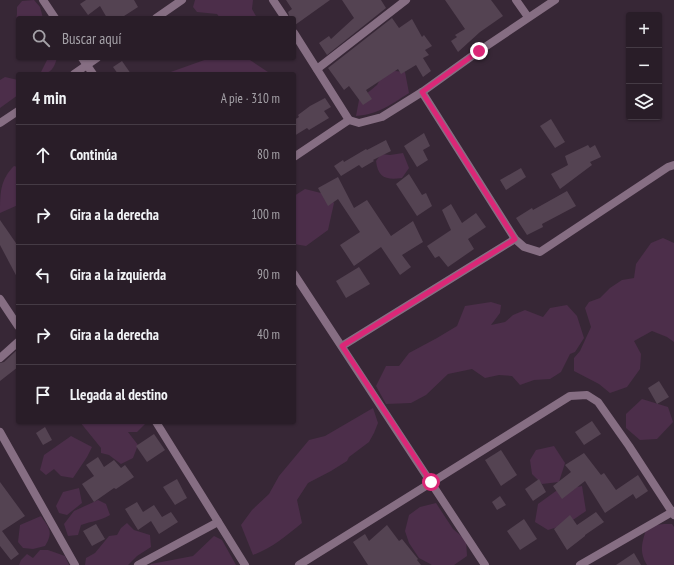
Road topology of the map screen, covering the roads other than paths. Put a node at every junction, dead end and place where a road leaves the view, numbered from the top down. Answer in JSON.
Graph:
{"nodes":[{"id":1,"x":43,"y":0,"type":"edge"},
{"id":2,"x":182,"y":0,"type":"edge"},
{"id":3,"x":273,"y":0,"type":"edge"},
{"id":4,"x":406,"y":0,"type":"edge"},
{"id":5,"x":516,"y":0,"type":"edge"},
{"id":6,"x":555,"y":0,"type":"edge"},
{"id":7,"x":54,"y":16,"type":"edge"},
{"id":8,"x":159,"y":16,"type":"edge"},
{"id":9,"x":284,"y":16,"type":"edge"},
{"id":10,"x":528,"y":17,"type":"junction"},
{"id":11,"x":296,"y":36,"type":"edge"},
{"id":12,"x":83,"y":60,"type":"edge"},
{"id":13,"x":94,"y":60,"type":"edge"},
{"id":14,"x":87,"y":65,"type":"junction"},
{"id":15,"x":317,"y":69,"type":"junction"},
{"id":16,"x":77,"y":72,"type":"edge"},
{"id":17,"x":92,"y":72,"type":"edge"},
{"id":18,"x":422,"y":92,"type":"junction"},
{"id":19,"x":16,"y":112,"type":"edge"},
{"id":20,"x":349,"y":120,"type":"junction"},
{"id":21,"x":0,"y":123,"type":"edge"},
{"id":22,"x":296,"y":156,"type":"edge"},
{"id":23,"x":674,"y":165,"type":"edge"},
{"id":24,"x":515,"y":239,"type":"junction"},
{"id":25,"x":296,"y":277,"type":"edge"},
{"id":26,"x":0,"y":299,"type":"edge"},
{"id":27,"x":16,"y":323,"type":"edge"},
{"id":28,"x":16,"y":344,"type":"edge"},
{"id":29,"x":342,"y":346,"type":"junction"},
{"id":30,"x":0,"y":358,"type":"edge"},
{"id":31,"x":157,"y":424,"type":"edge"},
{"id":32,"x":0,"y":432,"type":"edge"},
{"id":33,"x":431,"y":482,"type":"junction"},
{"id":34,"x":673,"y":513,"type":"edge"},
{"id":35,"x":218,"y":522,"type":"junction"},
{"id":36,"x":75,"y":565,"type":"edge"},
{"id":37,"x":138,"y":565,"type":"edge"},
{"id":38,"x":245,"y":565,"type":"edge"},
{"id":39,"x":299,"y":565,"type":"edge"},
{"id":40,"x":485,"y":565,"type":"edge"},
{"id":41,"x":580,"y":565,"type":"edge"}],
"edges":[{"from":1,"to":7,"type":"street"},
{"from":2,"to":8,"type":"street"},
{"from":3,"to":9,"type":"street"},
{"from":4,"to":15,"type":"street"},
{"from":5,"to":10,"type":"street"},
{"from":6,"to":10,"type":"street"},
{"from":10,"to":18,"type":"street"},
{"from":11,"to":15,"type":"street"},
{"from":12,"to":14,"type":"street"},
{"from":13,"to":14,"type":"street"},
{"from":14,"to":16,"type":"street"},
{"from":14,"to":17,"type":"street"},
{"from":15,"to":20,"type":"street"},
{"from":18,"to":20,"type":"street"},
{"from":18,"to":24,"type":"street"},
{"from":19,"to":21,"type":"street"},
{"from":20,"to":22,"type":"street"},
{"from":23,"to":24,"type":"street"},
{"from":24,"to":29,"type":"street"},
{"from":25,"to":29,"type":"street"},
{"from":26,"to":27,"type":"street"},
{"from":28,"to":30,"type":"street"},
{"from":29,"to":33,"type":"street"},
{"from":31,"to":35,"type":"street"},
{"from":32,"to":36,"type":"street"},
{"from":33,"to":34,"type":"street"},
{"from":33,"to":39,"type":"street"},
{"from":33,"to":40,"type":"street"},
{"from":34,"to":41,"type":"street"},
{"from":35,"to":37,"type":"street"},
{"from":35,"to":38,"type":"street"}]}
